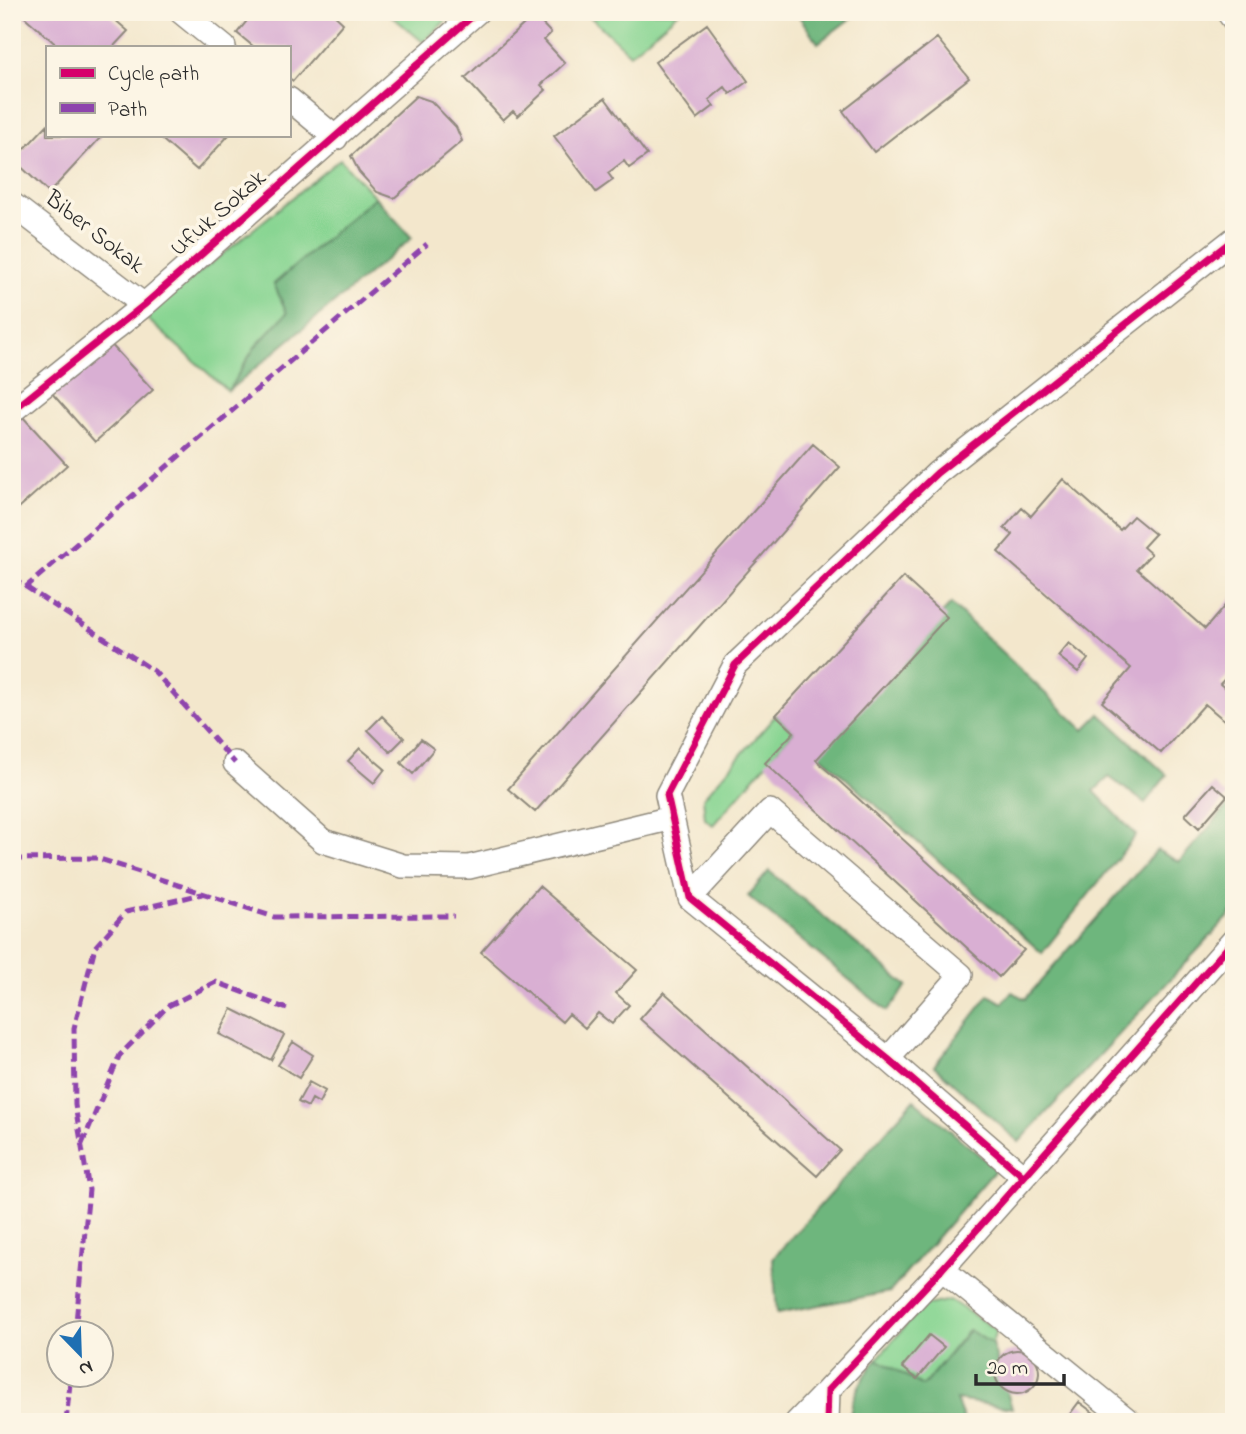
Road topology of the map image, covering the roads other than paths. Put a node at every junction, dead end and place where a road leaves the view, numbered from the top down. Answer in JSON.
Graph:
{"nodes":[{"id":1,"x":181,"y":12,"type":"edge"},
{"id":2,"x":477,"y":12,"type":"edge"},
{"id":3,"x":1228,"y":12,"type":"edge"},
{"id":4,"x":1234,"y":20,"type":"edge"},
{"id":5,"x":223,"y":46,"type":"edge"},
{"id":6,"x":290,"y":100,"type":"edge"},
{"id":7,"x":336,"y":138,"type":"junction"},
{"id":8,"x":12,"y":204,"type":"edge"},
{"id":9,"x":1234,"y":239,"type":"edge"},
{"id":10,"x":144,"y":305,"type":"junction"},
{"id":11,"x":12,"y":411,"type":"edge"},
{"id":12,"x":235,"y":763,"type":"dead end"},
{"id":13,"x":672,"y":818,"type":"junction"},
{"id":14,"x":690,"y":898,"type":"junction"},
{"id":15,"x":1234,"y":940,"type":"edge"},
{"id":16,"x":888,"y":1059,"type":"junction"},
{"id":17,"x":1023,"y":1176,"type":"junction"},
{"id":18,"x":942,"y":1269,"type":"junction"},
{"id":19,"x":828,"y":1390,"type":"junction"},
{"id":20,"x":797,"y":1422,"type":"edge"},
{"id":21,"x":827,"y":1422,"type":"edge"},
{"id":22,"x":1130,"y":1422,"type":"edge"}],
"edges":[{"from":1,"to":5,"type":"street"},
{"from":2,"to":7,"type":"street","name":"Ufuk Sokak"},
{"from":3,"to":4,"type":"street"},
{"from":6,"to":7,"type":"street"},
{"from":7,"to":10,"type":"street","name":"Ufuk Sokak"},
{"from":8,"to":10,"type":"street","name":"Biber Sokak"},
{"from":9,"to":13,"type":"street"},
{"from":10,"to":11,"type":"street","name":"Ufuk Sokak"},
{"from":12,"to":13,"type":"street"},
{"from":13,"to":14,"type":"street"},
{"from":14,"to":16,"type":"street"},
{"from":14,"to":16,"type":"street"},
{"from":15,"to":17,"type":"street"},
{"from":16,"to":17,"type":"street"},
{"from":17,"to":18,"type":"street"},
{"from":18,"to":19,"type":"street"},
{"from":18,"to":22,"type":"street"},
{"from":19,"to":20,"type":"street"},
{"from":19,"to":21,"type":"street"}]}
